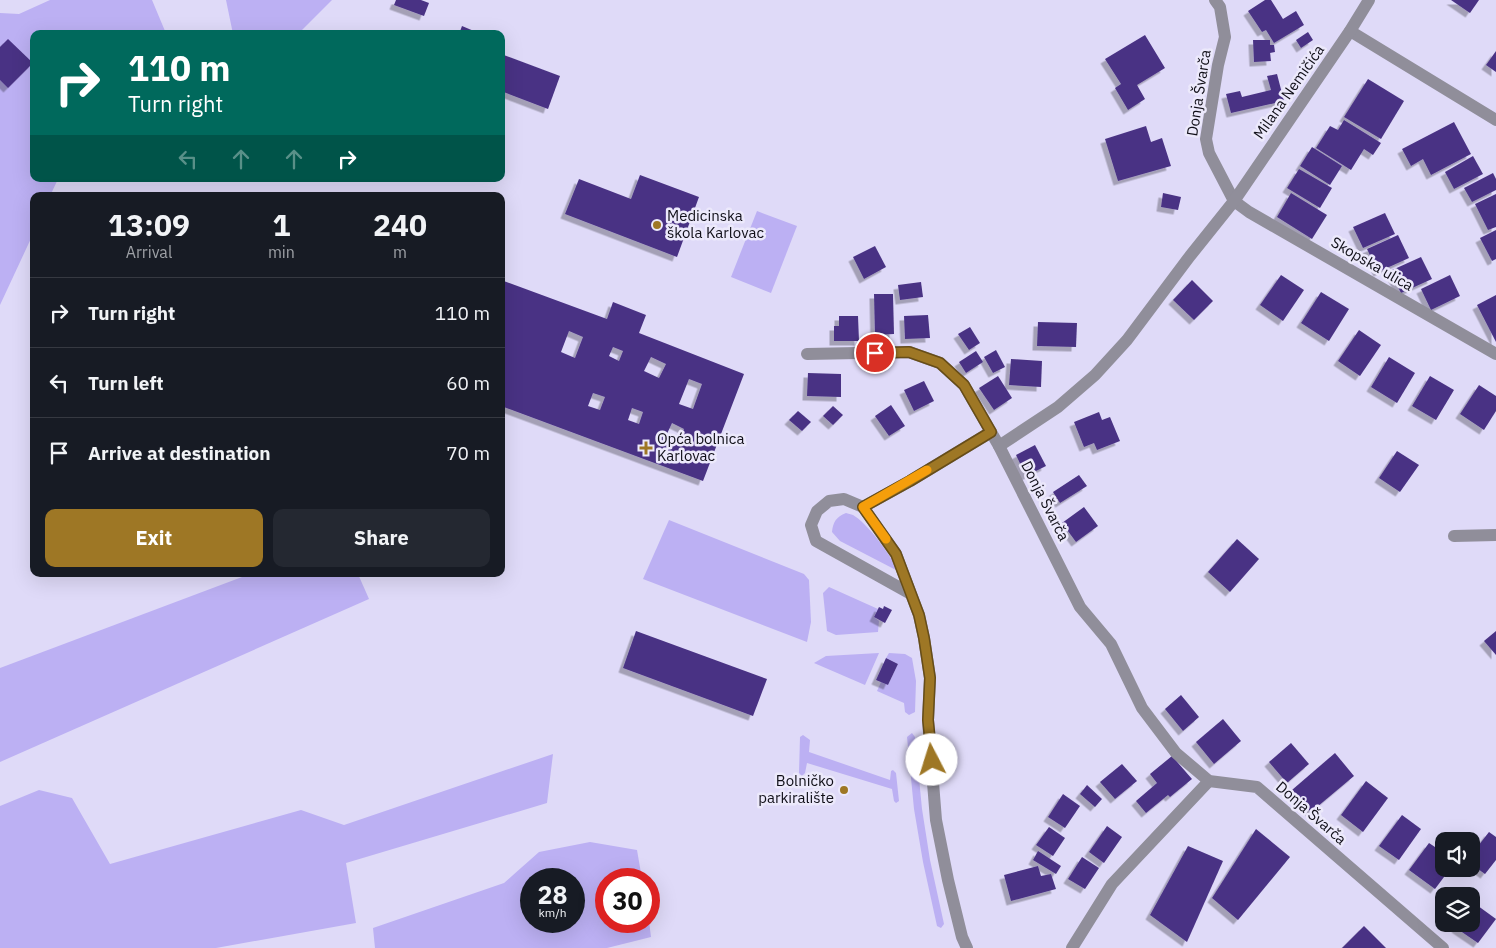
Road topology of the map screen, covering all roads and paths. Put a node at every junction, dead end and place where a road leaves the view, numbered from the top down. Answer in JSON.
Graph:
{"nodes":[{"id":1,"x":1215,"y":0,"type":"edge"},
{"id":2,"x":1369,"y":0,"type":"edge"},
{"id":3,"x":1350,"y":31,"type":"junction"},
{"id":4,"x":1496,"y":120,"type":"edge"},
{"id":5,"x":1234,"y":201,"type":"junction"},
{"id":6,"x":808,"y":354,"type":"dead end"},
{"id":7,"x":1496,"y":354,"type":"edge"},
{"id":8,"x":991,"y":432,"type":"junction"},
{"id":9,"x":999,"y":446,"type":"junction"},
{"id":10,"x":863,"y":507,"type":"junction"},
{"id":11,"x":1496,"y":535,"type":"edge"},
{"id":12,"x":1454,"y":536,"type":"dead end"},
{"id":13,"x":911,"y":594,"type":"junction"},
{"id":14,"x":1209,"y":781,"type":"junction"},
{"id":15,"x":967,"y":948,"type":"edge"},
{"id":16,"x":1072,"y":948,"type":"edge"},
{"id":17,"x":1442,"y":948,"type":"edge"}],
"edges":[{"from":1,"to":5,"type":"street","name":"Donja Švarča"},
{"from":2,"to":3,"type":"street","name":"Milana Nemičića"},
{"from":3,"to":4,"type":"street"},
{"from":3,"to":5,"type":"street","name":"Milana Nemičića"},
{"from":5,"to":7,"type":"street","name":"Skopska ulica"},
{"from":5,"to":9,"type":"street"},
{"from":6,"to":8,"type":"street","name":"Donja Švarča"},
{"from":8,"to":9,"type":"street","name":"Donja Švarča"},
{"from":8,"to":10,"type":"street"},
{"from":9,"to":14,"type":"street","name":"Donja Švarča"},
{"from":10,"to":13,"type":"street"},
{"from":10,"to":13,"type":"street"},
{"from":11,"to":12,"type":"street"},
{"from":13,"to":15,"type":"street"},
{"from":14,"to":16,"type":"street"},
{"from":14,"to":17,"type":"street","name":"Donja Švarča"}]}
